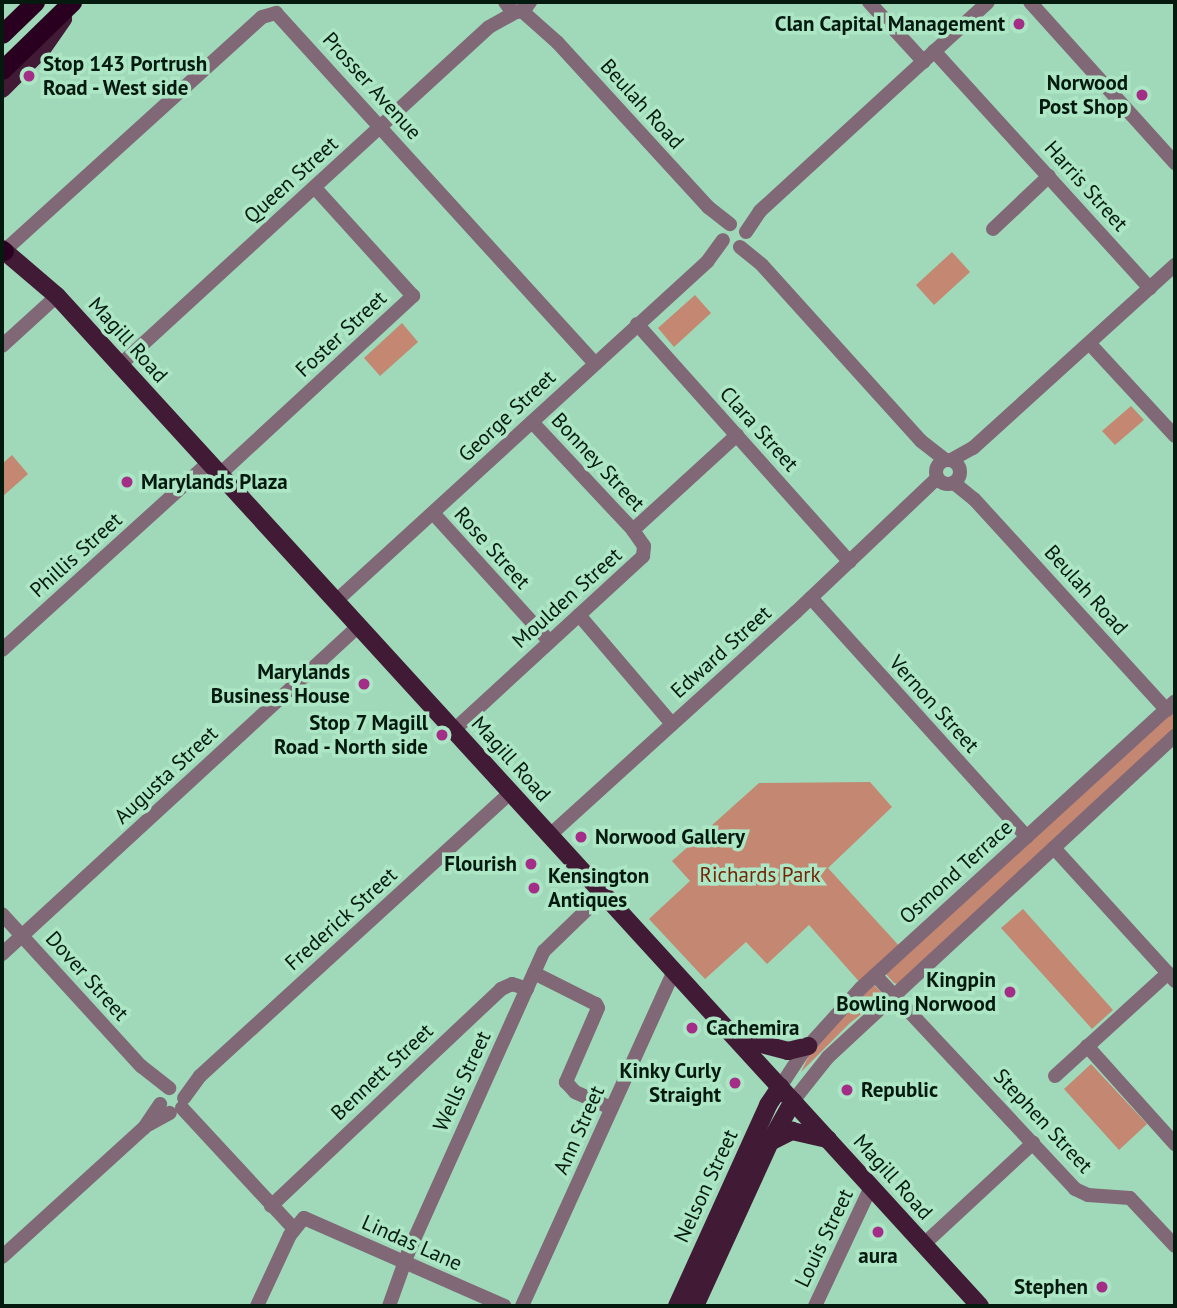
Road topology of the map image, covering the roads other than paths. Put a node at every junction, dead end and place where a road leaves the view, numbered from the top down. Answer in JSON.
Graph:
{"nodes":[{"id":1,"x":74,"y":2,"type":"edge"},
{"id":2,"x":869,"y":2,"type":"edge"},
{"id":3,"x":988,"y":2,"type":"edge"},
{"id":4,"x":1030,"y":2,"type":"edge"},
{"id":5,"x":29,"y":4,"type":"edge"},
{"id":6,"x":518,"y":6,"type":"edge"},
{"id":7,"x":2,"y":34,"type":"edge"},
{"id":8,"x":929,"y":57,"type":"junction"},
{"id":9,"x":2,"y":70,"type":"edge"},
{"id":10,"x":2,"y":89,"type":"edge"},
{"id":11,"x":381,"y":127,"type":"junction"},
{"id":12,"x":1175,"y":163,"type":"edge"},
{"id":13,"x":1049,"y":176,"type":"junction"},
{"id":14,"x":314,"y":187,"type":"junction"},
{"id":15,"x":993,"y":229,"type":"dead end"},
{"id":16,"x":735,"y":236,"type":"junction"},
{"id":17,"x":3,"y":250,"type":"edge"},
{"id":18,"x":1175,"y":265,"type":"edge"},
{"id":19,"x":1150,"y":288,"type":"junction"},
{"id":20,"x":57,"y":296,"type":"junction"},
{"id":21,"x":637,"y":324,"type":"junction"},
{"id":22,"x":1090,"y":344,"type":"junction"},
{"id":23,"x":2,"y":346,"type":"edge"},
{"id":24,"x":595,"y":363,"type":"junction"},
{"id":25,"x":120,"y":365,"type":"junction"},
{"id":26,"x":532,"y":422,"type":"junction"},
{"id":27,"x":737,"y":435,"type":"junction"},
{"id":28,"x":1175,"y":436,"type":"edge"},
{"id":29,"x":215,"y":468,"type":"junction"},
{"id":30,"x":948,"y":472,"type":"junction"},
{"id":31,"x":433,"y":513,"type":"junction"},
{"id":32,"x":633,"y":530,"type":"junction"},
{"id":33,"x":850,"y":562,"type":"junction"},
{"id":34,"x":811,"y":598,"type":"junction"},
{"id":35,"x":336,"y":601,"type":"junction"},
{"id":36,"x":579,"y":615,"type":"junction"},
{"id":37,"x":359,"y":626,"type":"junction"},
{"id":38,"x":550,"y":642,"type":"junction"},
{"id":39,"x":2,"y":650,"type":"edge"},
{"id":40,"x":1171,"y":706,"type":"edge"},
{"id":41,"x":672,"y":724,"type":"junction"},
{"id":42,"x":454,"y":730,"type":"junction"},
{"id":43,"x":1175,"y":736,"type":"edge"},
{"id":44,"x":511,"y":792,"type":"junction"},
{"id":45,"x":550,"y":835,"type":"junction"},
{"id":46,"x":1027,"y":837,"type":"junction"},
{"id":47,"x":1054,"y":848,"type":"junction"},
{"id":48,"x":603,"y":894,"type":"junction"},
{"id":49,"x":2,"y":914,"type":"edge"},
{"id":50,"x":22,"y":936,"type":"junction"},
{"id":51,"x":2,"y":954,"type":"edge"},
{"id":52,"x":674,"y":971,"type":"junction"},
{"id":53,"x":534,"y":973,"type":"junction"},
{"id":54,"x":875,"y":975,"type":"junction"},
{"id":55,"x":1171,"y":977,"type":"edge"},
{"id":56,"x":527,"y":989,"type":"junction"},
{"id":57,"x":895,"y":995,"type":"junction"},
{"id":58,"x":735,"y":1037,"type":"junction"},
{"id":59,"x":808,"y":1045,"type":"junction"},
{"id":60,"x":1087,"y":1046,"type":"junction"},
{"id":61,"x":1055,"y":1076,"type":"dead end"},
{"id":62,"x":780,"y":1087,"type":"junction"},
{"id":63,"x":172,"y":1099,"type":"junction"},
{"id":64,"x":793,"y":1101,"type":"junction"},
{"id":65,"x":611,"y":1108,"type":"junction"},
{"id":66,"x":828,"y":1139,"type":"junction"},
{"id":67,"x":771,"y":1142,"type":"junction"},
{"id":68,"x":1033,"y":1143,"type":"junction"},
{"id":69,"x":1175,"y":1144,"type":"edge"},
{"id":70,"x":872,"y":1187,"type":"junction"},
{"id":71,"x":271,"y":1206,"type":"junction"},
{"id":72,"x":299,"y":1223,"type":"junction"},
{"id":73,"x":924,"y":1244,"type":"junction"},
{"id":74,"x":1175,"y":1245,"type":"edge"},
{"id":75,"x":2,"y":1257,"type":"edge"},
{"id":76,"x":405,"y":1264,"type":"junction"},
{"id":77,"x":257,"y":1306,"type":"edge"},
{"id":78,"x":389,"y":1306,"type":"edge"},
{"id":79,"x":504,"y":1306,"type":"edge"},
{"id":80,"x":522,"y":1306,"type":"edge"},
{"id":81,"x":677,"y":1306,"type":"edge"},
{"id":82,"x":695,"y":1306,"type":"edge"},
{"id":83,"x":814,"y":1306,"type":"edge"},
{"id":84,"x":981,"y":1306,"type":"edge"}],
"edges":[{"from":1,"to":9,"type":"highway"},
{"from":1,"to":10,"type":"main road"},
{"from":2,"to":8,"type":"street","name":"Harris Street"},
{"from":3,"to":8,"type":"street","name":"George Street"},
{"from":4,"to":12,"type":"street"},
{"from":5,"to":7,"type":"highway"},
{"from":6,"to":11,"type":"street","name":"Queen Street"},
{"from":6,"to":16,"type":"street","name":"Beulah Road"},
{"from":8,"to":13,"type":"street","name":"Harris Street"},
{"from":8,"to":16,"type":"street","name":"George Street"},
{"from":11,"to":14,"type":"street","name":"Queen Street"},
{"from":11,"to":17,"type":"street","name":"Prosser Avenue"},
{"from":11,"to":24,"type":"street","name":"Prosser Avenue"},
{"from":13,"to":15,"type":"street"},
{"from":13,"to":19,"type":"street","name":"Harris Street"},
{"from":14,"to":25,"type":"street","name":"Queen Street"},
{"from":14,"to":29,"type":"street","name":"Foster Street"},
{"from":16,"to":21,"type":"street","name":"George Street"},
{"from":16,"to":30,"type":"street","name":"Beulah Road"},
{"from":17,"to":20,"type":"main road","name":"Magill Road"},
{"from":18,"to":19,"type":"street","name":"Edward Street"},
{"from":19,"to":22,"type":"street","name":"Edward Street"},
{"from":20,"to":23,"type":"street"},
{"from":20,"to":25,"type":"main road","name":"Magill Road"},
{"from":21,"to":24,"type":"street","name":"George Street"},
{"from":21,"to":27,"type":"street","name":"Clara Street"},
{"from":22,"to":28,"type":"street"},
{"from":22,"to":30,"type":"street","name":"Edward Street"},
{"from":24,"to":26,"type":"street","name":"George Street"},
{"from":25,"to":29,"type":"main road","name":"Magill Road"},
{"from":26,"to":31,"type":"street","name":"George Street"},
{"from":26,"to":32,"type":"street","name":"Bonney Street"},
{"from":27,"to":32,"type":"street","name":"Moulden Street"},
{"from":27,"to":33,"type":"street","name":"Clara Street"},
{"from":29,"to":35,"type":"main road","name":"Magill Road"},
{"from":29,"to":39,"type":"street","name":"Phillis Street"},
{"from":30,"to":33,"type":"street","name":"Edward Street"},
{"from":30,"to":40,"type":"street","name":"Beulah Road"},
{"from":31,"to":35,"type":"street","name":"George Street"},
{"from":31,"to":38,"type":"street","name":"Rose Street"},
{"from":32,"to":36,"type":"street","name":"Moulden Street"},
{"from":33,"to":34,"type":"street","name":"Edward Street"},
{"from":34,"to":41,"type":"street","name":"Edward Street"},
{"from":34,"to":46,"type":"street","name":"Vernon Street"},
{"from":35,"to":37,"type":"main road","name":"Magill Road"},
{"from":36,"to":38,"type":"street","name":"Moulden Street"},
{"from":36,"to":41,"type":"street"},
{"from":37,"to":42,"type":"main road","name":"Magill Road"},
{"from":37,"to":50,"type":"street","name":"Augusta Street"},
{"from":38,"to":42,"type":"street","name":"Moulden Street"},
{"from":40,"to":46,"type":"street","name":"Osmond Terrace"},
{"from":41,"to":45,"type":"street","name":"Edward Street"},
{"from":42,"to":44,"type":"main road","name":"Magill Road"},
{"from":43,"to":47,"type":"street"},
{"from":44,"to":45,"type":"main road","name":"Magill Road"},
{"from":44,"to":63,"type":"street","name":"Frederick Street"},
{"from":45,"to":48,"type":"main road","name":"Magill Road"},
{"from":46,"to":54,"type":"street","name":"Osmond Terrace"},
{"from":47,"to":55,"type":"street"},
{"from":47,"to":57,"type":"street"},
{"from":48,"to":52,"type":"main road","name":"Magill Road"},
{"from":48,"to":53,"type":"street","name":"Wells Street"},
{"from":49,"to":50,"type":"street","name":"Dover Street"},
{"from":50,"to":51,"type":"street","name":"Augusta Street"},
{"from":50,"to":63,"type":"street","name":"Dover Street"},
{"from":52,"to":58,"type":"main road","name":"Magill Road"},
{"from":52,"to":65,"type":"street","name":"Ann Street"},
{"from":53,"to":56,"type":"street","name":"Wells Street"},
{"from":53,"to":65,"type":"street"},
{"from":54,"to":57,"type":"street","name":"Stephen Street"},
{"from":54,"to":59,"type":"street","name":"Osmond Terrace"},
{"from":55,"to":60,"type":"street"},
{"from":56,"to":71,"type":"street","name":"Bennett Street"},
{"from":56,"to":76,"type":"street","name":"Wells Street"},
{"from":57,"to":64,"type":"street"},
{"from":57,"to":68,"type":"street","name":"Stephen Street"},
{"from":58,"to":59,"type":"main road"},
{"from":58,"to":62,"type":"main road","name":"Magill Road"},
{"from":59,"to":62,"type":"street","name":"Osmond Terrace"},
{"from":60,"to":61,"type":"street"},
{"from":60,"to":69,"type":"street"},
{"from":62,"to":64,"type":"main road","name":"Magill Road"},
{"from":62,"to":81,"type":"main road","name":"Nelson Street"},
{"from":63,"to":71,"type":"street","name":"Dover Street"},
{"from":63,"to":75,"type":"street","name":"Frederick Street"},
{"from":64,"to":66,"type":"main road","name":"Magill Road"},
{"from":64,"to":67,"type":"main road","name":"Nelson Street"},
{"from":65,"to":80,"type":"street","name":"Ann Street"},
{"from":66,"to":67,"type":"main road"},
{"from":66,"to":70,"type":"main road","name":"Magill Road"},
{"from":67,"to":82,"type":"main road","name":"Nelson Street"},
{"from":68,"to":73,"type":"street"},
{"from":68,"to":74,"type":"street","name":"Stephen Street"},
{"from":70,"to":73,"type":"main road","name":"Magill Road"},
{"from":70,"to":83,"type":"street","name":"Louis Street"},
{"from":71,"to":72,"type":"street","name":"Dover Street"},
{"from":72,"to":76,"type":"street","name":"Lindas Lane"},
{"from":72,"to":77,"type":"street"},
{"from":73,"to":84,"type":"main road","name":"Magill Road"},
{"from":76,"to":78,"type":"street","name":"Wells Street"},
{"from":76,"to":79,"type":"street","name":"Lindas Lane"}]}
